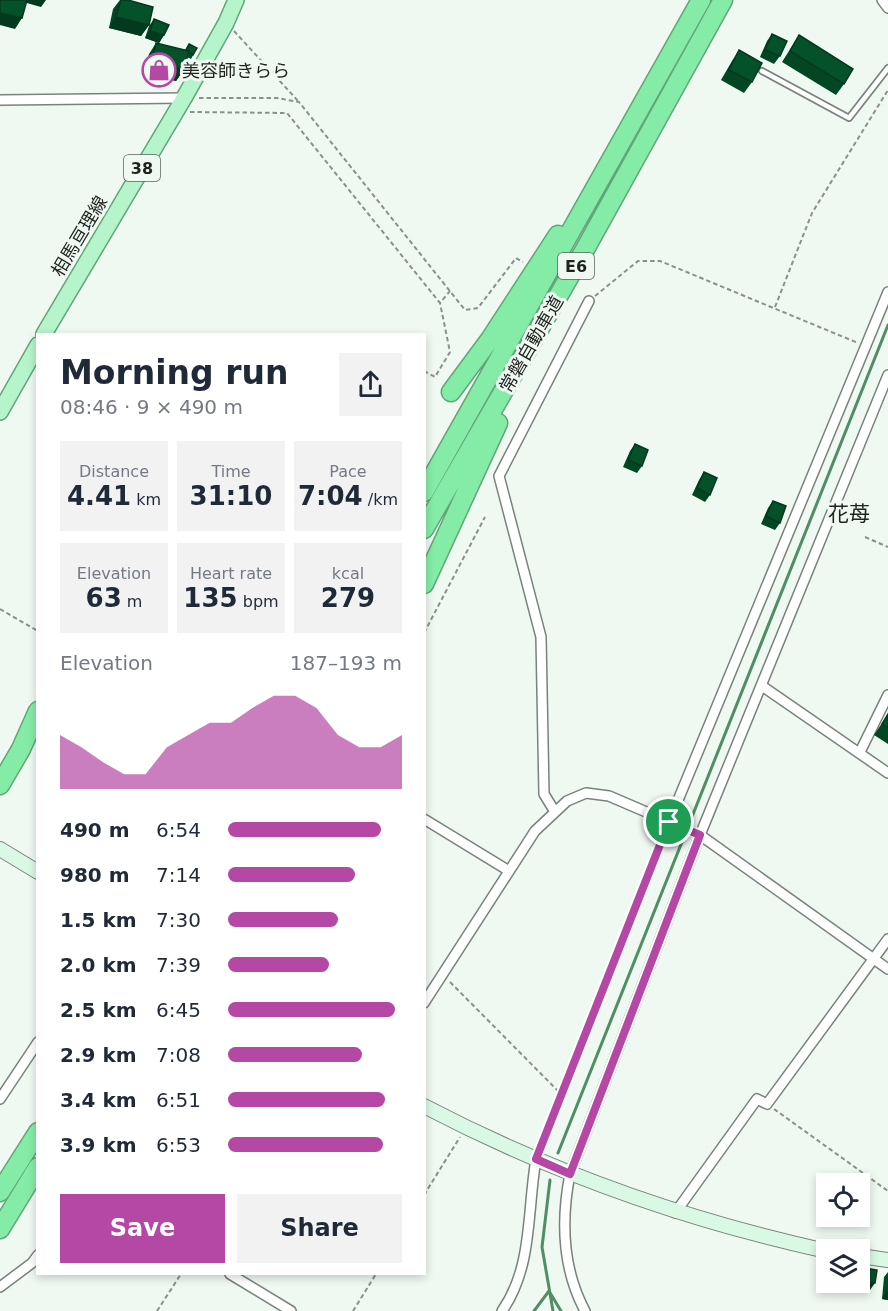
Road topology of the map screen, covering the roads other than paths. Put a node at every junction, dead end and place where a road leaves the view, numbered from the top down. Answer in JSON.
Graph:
{"nodes":[{"id":1,"x":236,"y":0,"type":"edge"},
{"id":2,"x":701,"y":0,"type":"edge"},
{"id":3,"x":723,"y":0,"type":"edge"},
{"id":4,"x":882,"y":0,"type":"edge"},
{"id":5,"x":888,"y":8,"type":"edge"},
{"id":6,"x":674,"y":50,"type":"junction"},
{"id":7,"x":888,"y":68,"type":"edge"},
{"id":8,"x":762,"y":71,"type":"edge"},
{"id":9,"x":184,"y":98,"type":"junction"},
{"id":10,"x":0,"y":100,"type":"edge"},
{"id":11,"x":583,"y":253,"type":"junction"},
{"id":12,"x":888,"y":292,"type":"edge"},
{"id":13,"x":589,"y":301,"type":"road end"},
{"id":14,"x":45,"y":333,"type":"edge"},
{"id":15,"x":36,"y":349,"type":"edge"},
{"id":16,"x":888,"y":375,"type":"edge"},
{"id":17,"x":450,"y":392,"type":"dead end"},
{"id":18,"x":0,"y":412,"type":"edge"},
{"id":19,"x":426,"y":488,"type":"edge"},
{"id":20,"x":426,"y":526,"type":"edge"},
{"id":21,"x":426,"y":580,"type":"edge"},
{"id":22,"x":762,"y":686,"type":"junction"},
{"id":23,"x":888,"y":695,"type":"edge"},
{"id":24,"x":36,"y":715,"type":"edge"},
{"id":25,"x":36,"y":744,"type":"edge"},
{"id":26,"x":860,"y":752,"type":"junction"},
{"id":27,"x":888,"y":773,"type":"edge"},
{"id":28,"x":0,"y":784,"type":"edge"},
{"id":29,"x":0,"y":797,"type":"edge"},
{"id":30,"x":555,"y":812,"type":"junction"},
{"id":31,"x":426,"y":820,"type":"edge"},
{"id":32,"x":669,"y":822,"type":"junction"},
{"id":33,"x":700,"y":835,"type":"junction"},
{"id":34,"x":0,"y":849,"type":"edge"},
{"id":35,"x":36,"y":871,"type":"edge"},
{"id":36,"x":509,"y":871,"type":"junction"},
{"id":37,"x":888,"y":939,"type":"edge"},
{"id":38,"x":873,"y":959,"type":"junction"},
{"id":39,"x":888,"y":969,"type":"edge"},
{"id":40,"x":426,"y":1000,"type":"edge"},
{"id":41,"x":36,"y":1045,"type":"edge"},
{"id":42,"x":0,"y":1099,"type":"edge"},
{"id":43,"x":426,"y":1107,"type":"edge"},
{"id":44,"x":36,"y":1135,"type":"edge"},
{"id":45,"x":536,"y":1159,"type":"junction"},
{"id":46,"x":34,"y":1173,"type":"edge"},
{"id":47,"x":570,"y":1174,"type":"junction"},
{"id":48,"x":0,"y":1192,"type":"edge"},
{"id":49,"x":675,"y":1213,"type":"junction"},
{"id":50,"x":0,"y":1229,"type":"edge"},
{"id":51,"x":816,"y":1249,"type":"edge"},
{"id":52,"x":870,"y":1257,"type":"edge"},
{"id":53,"x":36,"y":1258,"type":"edge"},
{"id":54,"x":888,"y":1260,"type":"edge"},
{"id":55,"x":232,"y":1275,"type":"edge"},
{"id":56,"x":0,"y":1287,"type":"edge"},
{"id":57,"x":291,"y":1311,"type":"edge"},
{"id":58,"x":502,"y":1311,"type":"edge"},
{"id":59,"x":585,"y":1311,"type":"edge"}],
"edges":[{"from":1,"to":9,"type":"main road","name":"相馬亘理線","number":"38"},
{"from":2,"to":6,"type":"highway","name":"常磐自動車道","number":"E6"},
{"from":3,"to":11,"type":"highway","name":"常磐自動車道","number":"E6"},
{"from":4,"to":5,"type":"street"},
{"from":6,"to":17,"type":"highway"},
{"from":6,"to":19,"type":"highway","name":"常磐自動車道","number":"E6"},
{"from":7,"to":8,"type":"lane"},
{"from":9,"to":10,"type":"street"},
{"from":9,"to":14,"type":"main road","name":"相馬亘理線","number":"38"},
{"from":11,"to":20,"type":"highway","name":"常磐自動車道","number":"E6"},
{"from":11,"to":21,"type":"highway"},
{"from":12,"to":32,"type":"street"},
{"from":13,"to":30,"type":"street"},
{"from":15,"to":18,"type":"main road"},
{"from":16,"to":22,"type":"street"},
{"from":22,"to":26,"type":"street"},
{"from":22,"to":33,"type":"street"},
{"from":23,"to":26,"type":"street"},
{"from":24,"to":28,"type":"highway"},
{"from":25,"to":29,"type":"highway"},
{"from":26,"to":27,"type":"street"},
{"from":30,"to":32,"type":"street"},
{"from":30,"to":36,"type":"street"},
{"from":31,"to":36,"type":"street"},
{"from":32,"to":33,"type":"street"},
{"from":33,"to":38,"type":"street"},
{"from":33,"to":47,"type":"street"},
{"from":34,"to":35,"type":"street"},
{"from":36,"to":40,"type":"street"},
{"from":37,"to":38,"type":"street"},
{"from":38,"to":39,"type":"street"},
{"from":38,"to":49,"type":"street"},
{"from":41,"to":42,"type":"street"},
{"from":43,"to":45,"type":"street"},
{"from":44,"to":48,"type":"highway"},
{"from":45,"to":47,"type":"street"},
{"from":45,"to":58,"type":"street"},
{"from":46,"to":50,"type":"highway"},
{"from":47,"to":49,"type":"street"},
{"from":47,"to":59,"type":"street"},
{"from":49,"to":51,"type":"street"},
{"from":52,"to":54,"type":"street"},
{"from":53,"to":56,"type":"street"},
{"from":55,"to":57,"type":"street"}]}
